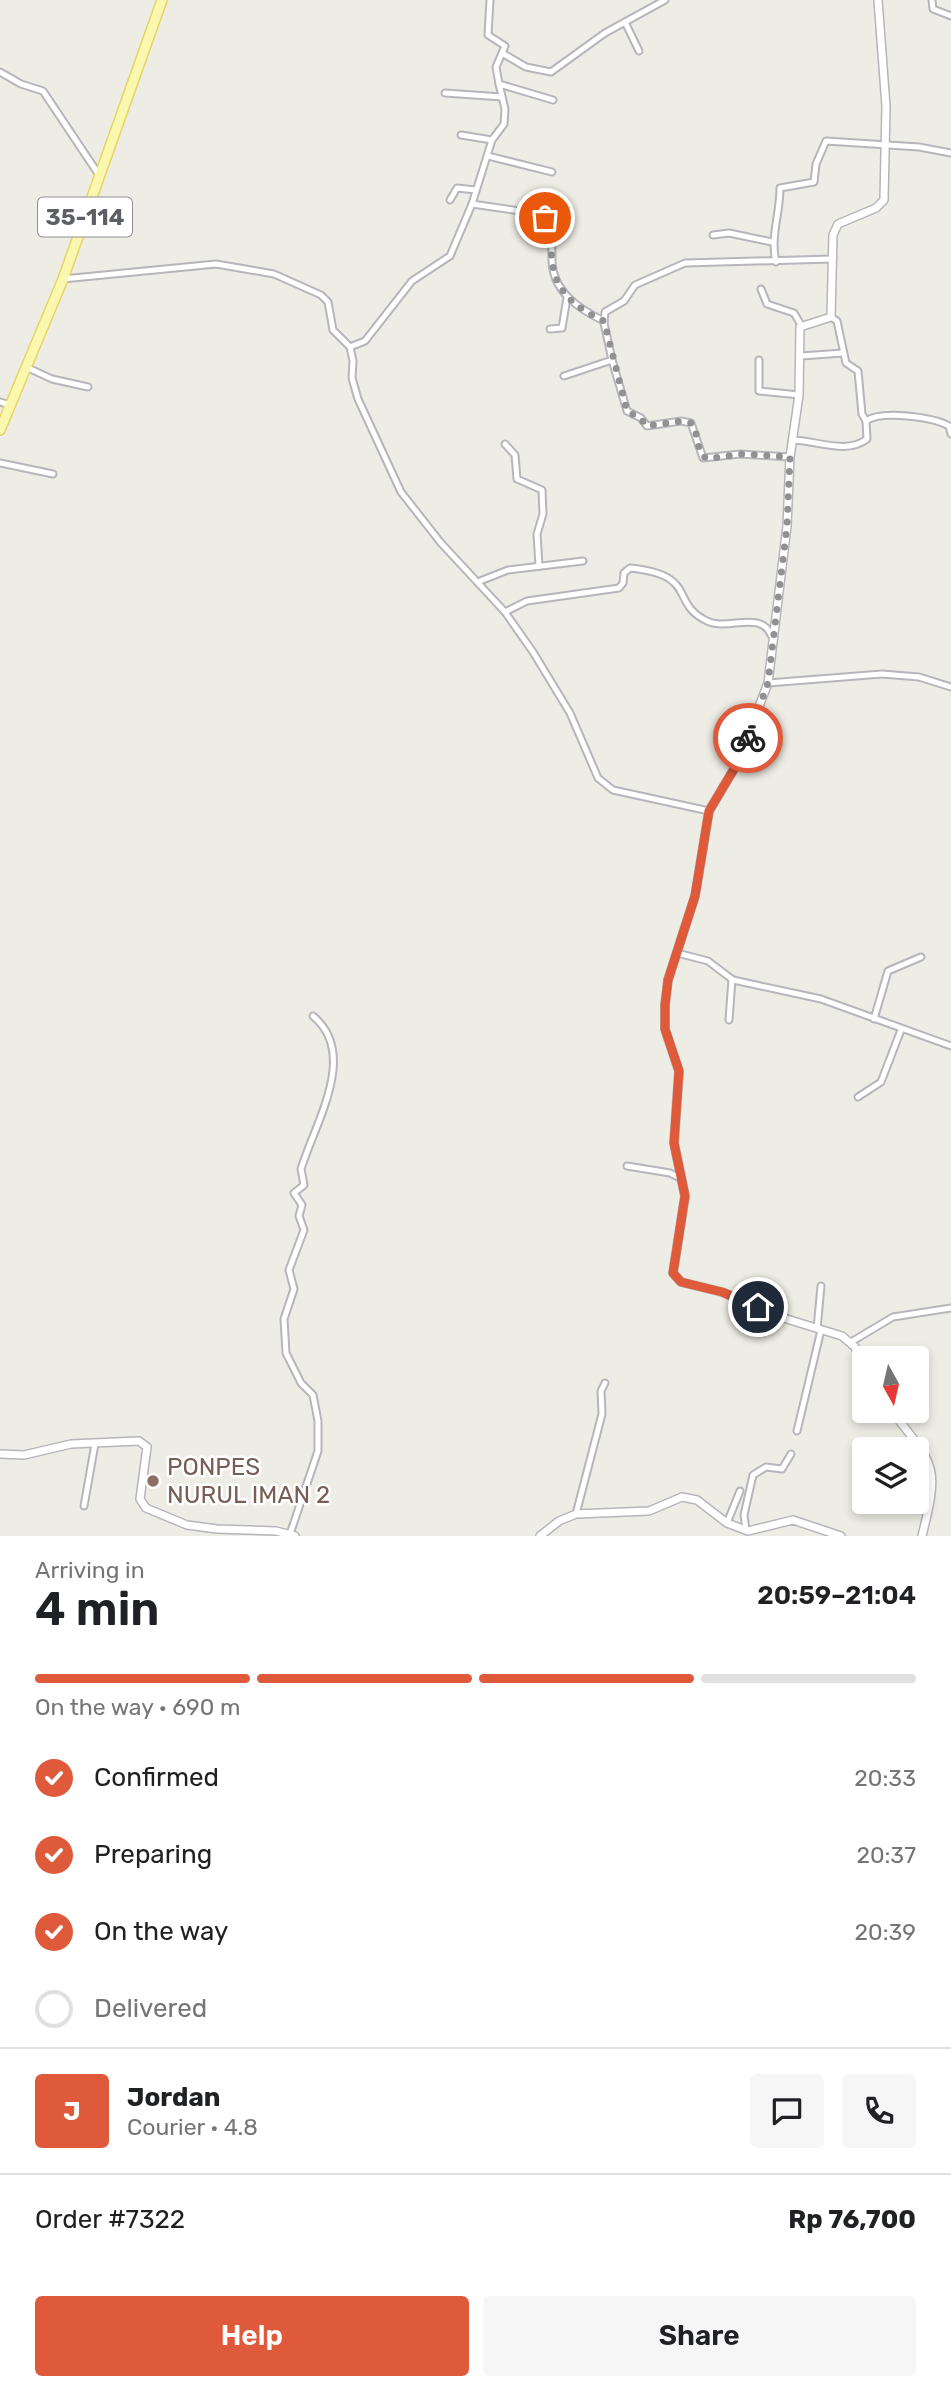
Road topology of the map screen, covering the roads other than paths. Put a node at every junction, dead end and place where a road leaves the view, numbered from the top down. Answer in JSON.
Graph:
{"nodes":[{"id":1,"x":162,"y":0,"type":"edge"},
{"id":2,"x":490,"y":0,"type":"edge"},
{"id":3,"x":665,"y":0,"type":"edge"},
{"id":4,"x":878,"y":0,"type":"edge"},
{"id":5,"x":932,"y":0,"type":"edge"},
{"id":6,"x":951,"y":16,"type":"edge"},
{"id":7,"x":625,"y":22,"type":"junction"},
{"id":8,"x":639,"y":51,"type":"dead end"},
{"id":9,"x":502,"y":52,"type":"junction"},
{"id":10,"x":0,"y":72,"type":"edge"},
{"id":11,"x":499,"y":83,"type":"junction"},
{"id":12,"x":445,"y":93,"type":"dead end"},
{"id":13,"x":502,"y":97,"type":"junction"},
{"id":14,"x":553,"y":100,"type":"dead end"},
{"id":15,"x":461,"y":135,"type":"dead end"},
{"id":16,"x":492,"y":140,"type":"junction"},
{"id":17,"x":885,"y":145,"type":"junction"},
{"id":18,"x":951,"y":153,"type":"edge"},
{"id":19,"x":488,"y":156,"type":"junction"},
{"id":20,"x":552,"y":172,"type":"dead end"},
{"id":21,"x":99,"y":175,"type":"junction"},
{"id":22,"x":477,"y":190,"type":"junction"},
{"id":23,"x":450,"y":201,"type":"dead end"},
{"id":24,"x":472,"y":204,"type":"junction"},
{"id":25,"x":713,"y":235,"type":"dead end"},
{"id":26,"x":772,"y":242,"type":"junction"},
{"id":27,"x":832,"y":259,"type":"junction"},
{"id":28,"x":776,"y":262,"type":"junction"},
{"id":29,"x":63,"y":279,"type":"junction"},
{"id":30,"x":761,"y":289,"type":"dead end"},
{"id":31,"x":567,"y":298,"type":"junction"},
{"id":32,"x":831,"y":317,"type":"junction"},
{"id":33,"x":604,"y":321,"type":"junction"},
{"id":34,"x":801,"y":325,"type":"junction"},
{"id":35,"x":550,"y":329,"type":"dead end"},
{"id":36,"x":350,"y":347,"type":"junction"},
{"id":37,"x":843,"y":353,"type":"junction"},
{"id":38,"x":801,"y":356,"type":"junction"},
{"id":39,"x":612,"y":360,"type":"junction"},
{"id":40,"x":759,"y":360,"type":"dead end"},
{"id":41,"x":26,"y":367,"type":"junction"},
{"id":42,"x":564,"y":376,"type":"dead end"},
{"id":43,"x":88,"y":387,"type":"dead end"},
{"id":44,"x":799,"y":395,"type":"junction"},
{"id":45,"x":0,"y":402,"type":"edge"},
{"id":46,"x":10,"y":405,"type":"junction"},
{"id":47,"x":866,"y":421,"type":"junction"},
{"id":48,"x":0,"y":430,"type":"edge"},
{"id":49,"x":951,"y":434,"type":"edge"},
{"id":50,"x":792,"y":440,"type":"junction"},
{"id":51,"x":506,"y":444,"type":"dead end"},
{"id":52,"x":790,"y":457,"type":"junction"},
{"id":53,"x":0,"y":463,"type":"edge"},
{"id":54,"x":53,"y":474,"type":"dead end"},
{"id":55,"x":583,"y":561,"type":"dead end"},
{"id":56,"x":538,"y":566,"type":"junction"},
{"id":57,"x":480,"y":581,"type":"junction"},
{"id":58,"x":505,"y":612,"type":"junction"},
{"id":59,"x":771,"y":635,"type":"junction"},
{"id":60,"x":768,"y":683,"type":"junction"},
{"id":61,"x":951,"y":687,"type":"edge"},
{"id":62,"x":709,"y":811,"type":"junction"},
{"id":63,"x":677,"y":953,"type":"junction"},
{"id":64,"x":920,"y":957,"type":"dead end"},
{"id":65,"x":732,"y":979,"type":"junction"},
{"id":66,"x":313,"y":1016,"type":"dead end"},
{"id":67,"x":874,"y":1019,"type":"junction"},
{"id":68,"x":729,"y":1020,"type":"dead end"},
{"id":69,"x":901,"y":1030,"type":"junction"},
{"id":70,"x":951,"y":1046,"type":"edge"},
{"id":71,"x":858,"y":1097,"type":"dead end"},
{"id":72,"x":627,"y":1166,"type":"dead end"},
{"id":73,"x":682,"y":1179,"type":"junction"},
{"id":74,"x":821,"y":1286,"type":"dead end"},
{"id":75,"x":951,"y":1308,"type":"edge"},
{"id":76,"x":819,"y":1330,"type":"junction"},
{"id":77,"x":851,"y":1342,"type":"junction"},
{"id":78,"x":853,"y":1346,"type":"edge"},
{"id":79,"x":605,"y":1384,"type":"dead end"},
{"id":80,"x":901,"y":1423,"type":"edge"},
{"id":81,"x":797,"y":1431,"type":"dead end"},
{"id":82,"x":95,"y":1444,"type":"junction"},
{"id":83,"x":0,"y":1454,"type":"edge"},
{"id":84,"x":791,"y":1454,"type":"dead end"},
{"id":85,"x":740,"y":1491,"type":"dead end"},
{"id":86,"x":84,"y":1506,"type":"dead end"},
{"id":87,"x":576,"y":1514,"type":"junction"},
{"id":88,"x":727,"y":1523,"type":"junction"},
{"id":89,"x":746,"y":1530,"type":"junction"},
{"id":90,"x":293,"y":1535,"type":"edge"},
{"id":91,"x":540,"y":1536,"type":"edge"},
{"id":92,"x":841,"y":1536,"type":"edge"},
{"id":93,"x":922,"y":1536,"type":"edge"}],
"edges":[{"from":1,"to":21,"type":"main road","number":"35-114"},
{"from":2,"to":9,"type":"street"},
{"from":3,"to":7,"type":"street"},
{"from":4,"to":17,"type":"street"},
{"from":5,"to":6,"type":"street"},
{"from":7,"to":8,"type":"street"},
{"from":7,"to":9,"type":"street"},
{"from":9,"to":11,"type":"street"},
{"from":10,"to":21,"type":"street"},
{"from":11,"to":13,"type":"street"},
{"from":11,"to":14,"type":"street"},
{"from":12,"to":13,"type":"street"},
{"from":13,"to":16,"type":"street"},
{"from":15,"to":16,"type":"street"},
{"from":16,"to":19,"type":"street"},
{"from":17,"to":18,"type":"street"},
{"from":17,"to":26,"type":"street"},
{"from":17,"to":27,"type":"street"},
{"from":19,"to":20,"type":"street"},
{"from":19,"to":22,"type":"street"},
{"from":21,"to":29,"type":"main road","number":"35-114"},
{"from":22,"to":23,"type":"street"},
{"from":22,"to":24,"type":"street"},
{"from":24,"to":31,"type":"street"},
{"from":24,"to":36,"type":"street"},
{"from":25,"to":26,"type":"street"},
{"from":26,"to":28,"type":"street"},
{"from":27,"to":28,"type":"street"},
{"from":27,"to":32,"type":"street"},
{"from":28,"to":33,"type":"street"},
{"from":29,"to":36,"type":"street"},
{"from":29,"to":41,"type":"main road","number":"35-114"},
{"from":30,"to":34,"type":"street"},
{"from":31,"to":33,"type":"street"},
{"from":31,"to":35,"type":"street"},
{"from":32,"to":34,"type":"street"},
{"from":32,"to":37,"type":"street"},
{"from":33,"to":39,"type":"street"},
{"from":34,"to":38,"type":"street"},
{"from":36,"to":57,"type":"street"},
{"from":37,"to":38,"type":"street"},
{"from":37,"to":47,"type":"street"},
{"from":38,"to":44,"type":"street"},
{"from":39,"to":42,"type":"street"},
{"from":39,"to":52,"type":"street"},
{"from":40,"to":44,"type":"street"},
{"from":41,"to":43,"type":"street"},
{"from":41,"to":46,"type":"main road","number":"35-114"},
{"from":44,"to":50,"type":"street"},
{"from":45,"to":46,"type":"street"},
{"from":46,"to":48,"type":"main road","number":"35-114"},
{"from":47,"to":49,"type":"street"},
{"from":47,"to":50,"type":"street"},
{"from":50,"to":52,"type":"street"},
{"from":51,"to":56,"type":"street"},
{"from":52,"to":59,"type":"street"},
{"from":53,"to":54,"type":"street"},
{"from":55,"to":56,"type":"street"},
{"from":56,"to":57,"type":"street"},
{"from":57,"to":58,"type":"street"},
{"from":58,"to":59,"type":"street"},
{"from":58,"to":62,"type":"street"},
{"from":59,"to":60,"type":"street"},
{"from":60,"to":61,"type":"street"},
{"from":60,"to":62,"type":"street"},
{"from":62,"to":63,"type":"street"},
{"from":63,"to":65,"type":"street"},
{"from":63,"to":73,"type":"street"},
{"from":64,"to":67,"type":"street"},
{"from":65,"to":67,"type":"street"},
{"from":65,"to":68,"type":"street"},
{"from":66,"to":90,"type":"street"},
{"from":67,"to":69,"type":"street"},
{"from":69,"to":70,"type":"street"},
{"from":69,"to":71,"type":"street"},
{"from":72,"to":73,"type":"street"},
{"from":73,"to":76,"type":"street"},
{"from":74,"to":76,"type":"street"},
{"from":75,"to":77,"type":"street"},
{"from":76,"to":77,"type":"street"},
{"from":76,"to":81,"type":"street"},
{"from":77,"to":78,"type":"street"},
{"from":79,"to":87,"type":"street"},
{"from":80,"to":93,"type":"street"},
{"from":82,"to":83,"type":"street"},
{"from":82,"to":86,"type":"street"},
{"from":82,"to":90,"type":"street"},
{"from":84,"to":89,"type":"street"},
{"from":85,"to":88,"type":"street"},
{"from":87,"to":88,"type":"street"},
{"from":87,"to":91,"type":"street"},
{"from":88,"to":89,"type":"street"},
{"from":89,"to":92,"type":"street"}]}
